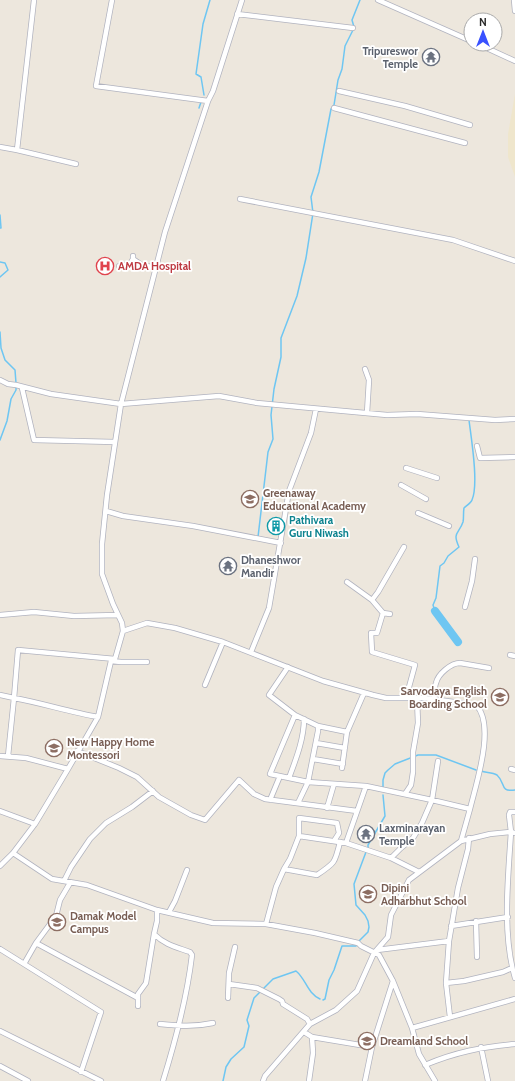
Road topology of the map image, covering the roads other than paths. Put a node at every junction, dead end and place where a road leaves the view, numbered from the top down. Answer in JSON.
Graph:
{"nodes":[{"id":1,"x":34,"y":0,"type":"edge"},
{"id":2,"x":112,"y":0,"type":"edge"},
{"id":3,"x":242,"y":0,"type":"edge"},
{"id":4,"x":378,"y":0,"type":"edge"},
{"id":5,"x":514,"y":0,"type":"edge"},
{"id":6,"x":515,"y":11,"type":"edge"},
{"id":7,"x":237,"y":14,"type":"junction"},
{"id":8,"x":353,"y":28,"type":"dead end"},
{"id":9,"x":463,"y":37,"type":"edge"},
{"id":10,"x":495,"y":52,"type":"edge"},
{"id":11,"x":515,"y":61,"type":"edge"},
{"id":12,"x":339,"y":91,"type":"dead end"},
{"id":13,"x":208,"y":101,"type":"junction"},
{"id":14,"x":334,"y":108,"type":"dead end"},
{"id":15,"x":470,"y":125,"type":"dead end"},
{"id":16,"x":465,"y":142,"type":"dead end"},
{"id":17,"x":0,"y":147,"type":"edge"},
{"id":18,"x":17,"y":150,"type":"junction"},
{"id":19,"x":76,"y":164,"type":"dead end"},
{"id":20,"x":240,"y":199,"type":"dead end"},
{"id":21,"x":515,"y":261,"type":"edge"},
{"id":22,"x":119,"y":266,"type":"dead end"},
{"id":23,"x":156,"y":267,"type":"junction"},
{"id":24,"x":365,"y":369,"type":"dead end"},
{"id":25,"x":0,"y":380,"type":"edge"},
{"id":26,"x":22,"y":388,"type":"junction"},
{"id":27,"x":121,"y":404,"type":"junction"},
{"id":28,"x":316,"y":409,"type":"junction"},
{"id":29,"x":367,"y":413,"type":"junction"},
{"id":30,"x":515,"y":419,"type":"edge"},
{"id":31,"x":115,"y":442,"type":"junction"},
{"id":32,"x":476,"y":446,"type":"dead end"},
{"id":33,"x":515,"y":457,"type":"edge"},
{"id":34,"x":406,"y":468,"type":"dead end"},
{"id":35,"x":437,"y":478,"type":"dead end"},
{"id":36,"x":402,"y":486,"type":"dead end"},
{"id":37,"x":426,"y":499,"type":"dead end"},
{"id":38,"x":106,"y":511,"type":"junction"},
{"id":39,"x":418,"y":513,"type":"dead end"},
{"id":40,"x":449,"y":526,"type":"dead end"},
{"id":41,"x":281,"y":543,"type":"junction"},
{"id":42,"x":404,"y":547,"type":"dead end"},
{"id":43,"x":475,"y":559,"type":"dead end"},
{"id":44,"x":347,"y":582,"type":"dead end"},
{"id":45,"x":372,"y":600,"type":"junction"},
{"id":46,"x":465,"y":606,"type":"dead end"},
{"id":47,"x":383,"y":613,"type":"junction"},
{"id":48,"x":390,"y":614,"type":"dead end"},
{"id":49,"x":0,"y":615,"type":"edge"},
{"id":50,"x":118,"y":616,"type":"junction"},
{"id":51,"x":123,"y":630,"type":"junction"},
{"id":52,"x":223,"y":642,"type":"junction"},
{"id":53,"x":251,"y":652,"type":"junction"},
{"id":54,"x":113,"y":660,"type":"junction"},
{"id":55,"x":147,"y":662,"type":"dead end"},
{"id":56,"x":288,"y":667,"type":"junction"},
{"id":57,"x":489,"y":668,"type":"dead end"},
{"id":58,"x":205,"y":685,"type":"dead end"},
{"id":59,"x":364,"y":693,"type":"junction"},
{"id":60,"x":0,"y":695,"type":"edge"},
{"id":61,"x":14,"y":698,"type":"junction"},
{"id":62,"x":406,"y":698,"type":"junction"},
{"id":63,"x":418,"y":699,"type":"junction"},
{"id":64,"x":434,"y":699,"type":"junction"},
{"id":65,"x":295,"y":715,"type":"junction"},
{"id":66,"x":98,"y":717,"type":"junction"},
{"id":67,"x":304,"y":719,"type":"junction"},
{"id":68,"x":318,"y":726,"type":"junction"},
{"id":69,"x":347,"y":732,"type":"junction"},
{"id":70,"x":316,"y":743,"type":"junction"},
{"id":71,"x":345,"y":748,"type":"junction"},
{"id":72,"x":78,"y":751,"type":"junction"},
{"id":73,"x":0,"y":756,"type":"edge"},
{"id":74,"x":8,"y":756,"type":"junction"},
{"id":75,"x":312,"y":759,"type":"junction"},
{"id":76,"x":438,"y":761,"type":"dead end"},
{"id":77,"x":68,"y":769,"type":"junction"},
{"id":78,"x":280,"y":776,"type":"junction"},
{"id":79,"x":289,"y":778,"type":"junction"},
{"id":80,"x":308,"y":782,"type":"junction"},
{"id":81,"x":334,"y":784,"type":"junction"},
{"id":82,"x":366,"y":786,"type":"junction"},
{"id":83,"x":153,"y":791,"type":"junction"},
{"id":84,"x":405,"y":794,"type":"junction"},
{"id":85,"x":270,"y":800,"type":"junction"},
{"id":86,"x":432,"y":800,"type":"junction"},
{"id":87,"x":298,"y":804,"type":"junction"},
{"id":88,"x":327,"y":808,"type":"junction"},
{"id":89,"x":470,"y":809,"type":"junction"},
{"id":90,"x":0,"y":811,"type":"edge"},
{"id":91,"x":357,"y":811,"type":"junction"},
{"id":92,"x":515,"y":812,"type":"edge"},
{"id":93,"x":35,"y":824,"type":"junction"},
{"id":94,"x":513,"y":833,"type":"edge"},
{"id":95,"x":299,"y":836,"type":"junction"},
{"id":96,"x":469,"y":838,"type":"junction"},
{"id":97,"x":334,"y":841,"type":"junction"},
{"id":98,"x":461,"y":841,"type":"junction"},
{"id":99,"x":340,"y":842,"type":"junction"},
{"id":100,"x":346,"y":843,"type":"junction"},
{"id":101,"x":13,"y":853,"type":"junction"},
{"id":102,"x":391,"y":858,"type":"junction"},
{"id":103,"x":0,"y":866,"type":"edge"},
{"id":104,"x":284,"y":869,"type":"junction"},
{"id":105,"x":187,"y":870,"type":"dead end"},
{"id":106,"x":419,"y":872,"type":"junction"},
{"id":107,"x":64,"y":881,"type":"junction"},
{"id":108,"x":70,"y":883,"type":"junction"},
{"id":109,"x":157,"y":910,"type":"junction"},
{"id":110,"x":169,"y":912,"type":"junction"},
{"id":111,"x":508,"y":917,"type":"junction"},
{"id":112,"x":476,"y":922,"type":"junction"},
{"id":113,"x":266,"y":924,"type":"junction"},
{"id":114,"x":451,"y":926,"type":"junction"},
{"id":115,"x":154,"y":934,"type":"junction"},
{"id":116,"x":449,"y":941,"type":"junction"},
{"id":117,"x":36,"y":943,"type":"junction"},
{"id":118,"x":235,"y":946,"type":"dead end"},
{"id":119,"x":0,"y":949,"type":"edge"},
{"id":120,"x":376,"y":951,"type":"junction"},
{"id":121,"x":477,"y":956,"type":"dead end"},
{"id":122,"x":24,"y":964,"type":"junction"},
{"id":123,"x":512,"y":968,"type":"junction"},
{"id":124,"x":515,"y":978,"type":"edge"},
{"id":125,"x":393,"y":981,"type":"junction"},
{"id":126,"x":446,"y":983,"type":"junction"},
{"id":127,"x":229,"y":984,"type":"junction"},
{"id":128,"x":138,"y":998,"type":"junction"},
{"id":129,"x":228,"y":998,"type":"dead end"},
{"id":130,"x":515,"y":999,"type":"edge"},
{"id":131,"x":138,"y":1006,"type":"dead end"},
{"id":132,"x":450,"y":1017,"type":"junction"},
{"id":133,"x":213,"y":1023,"type":"dead end"},
{"id":134,"x":160,"y":1024,"type":"dead end"},
{"id":135,"x":310,"y":1024,"type":"junction"},
{"id":136,"x":179,"y":1026,"type":"junction"},
{"id":137,"x":412,"y":1028,"type":"junction"},
{"id":138,"x":0,"y":1031,"type":"edge"},
{"id":139,"x":304,"y":1032,"type":"junction"},
{"id":140,"x":312,"y":1037,"type":"junction"},
{"id":141,"x":515,"y":1044,"type":"edge"},
{"id":142,"x":372,"y":1047,"type":"junction"},
{"id":143,"x":481,"y":1048,"type":"junction"},
{"id":144,"x":425,"y":1065,"type":"junction"},
{"id":145,"x":0,"y":1066,"type":"edge"},
{"id":146,"x":81,"y":1072,"type":"junction"},
{"id":147,"x":28,"y":1081,"type":"edge"},
{"id":148,"x":101,"y":1081,"type":"edge"},
{"id":149,"x":163,"y":1081,"type":"edge"},
{"id":150,"x":263,"y":1081,"type":"edge"},
{"id":151,"x":309,"y":1081,"type":"edge"},
{"id":152,"x":365,"y":1081,"type":"edge"},
{"id":153,"x":435,"y":1081,"type":"edge"},
{"id":154,"x":488,"y":1081,"type":"edge"}],
"edges":[{"from":1,"to":18,"type":"street"},
{"from":2,"to":13,"type":"street"},
{"from":3,"to":7,"type":"street"},
{"from":4,"to":9,"type":"street"},
{"from":5,"to":6,"type":"street"},
{"from":7,"to":8,"type":"street"},
{"from":7,"to":13,"type":"street"},
{"from":10,"to":11,"type":"street"},
{"from":12,"to":15,"type":"street"},
{"from":13,"to":23,"type":"street"},
{"from":14,"to":16,"type":"street"},
{"from":17,"to":18,"type":"street"},
{"from":18,"to":19,"type":"street"},
{"from":20,"to":21,"type":"street"},
{"from":22,"to":23,"type":"street"},
{"from":23,"to":27,"type":"street"},
{"from":24,"to":29,"type":"street"},
{"from":25,"to":26,"type":"street"},
{"from":26,"to":27,"type":"street"},
{"from":26,"to":31,"type":"street"},
{"from":27,"to":28,"type":"street"},
{"from":27,"to":31,"type":"street"},
{"from":28,"to":29,"type":"street"},
{"from":28,"to":41,"type":"street"},
{"from":29,"to":30,"type":"street"},
{"from":31,"to":38,"type":"street"},
{"from":32,"to":33,"type":"street"},
{"from":34,"to":35,"type":"street"},
{"from":36,"to":37,"type":"street"},
{"from":38,"to":41,"type":"street"},
{"from":38,"to":50,"type":"street"},
{"from":39,"to":40,"type":"street"},
{"from":41,"to":53,"type":"street"},
{"from":42,"to":45,"type":"street"},
{"from":43,"to":46,"type":"street"},
{"from":44,"to":45,"type":"street"},
{"from":45,"to":47,"type":"street"},
{"from":47,"to":48,"type":"street"},
{"from":47,"to":62,"type":"street"},
{"from":49,"to":50,"type":"street"},
{"from":50,"to":51,"type":"street"},
{"from":51,"to":52,"type":"street"},
{"from":51,"to":54,"type":"street"},
{"from":52,"to":53,"type":"street"},
{"from":52,"to":58,"type":"street"},
{"from":53,"to":56,"type":"street"},
{"from":54,"to":55,"type":"street"},
{"from":54,"to":61,"type":"street"},
{"from":54,"to":66,"type":"street"},
{"from":56,"to":59,"type":"street"},
{"from":56,"to":65,"type":"street"},
{"from":57,"to":64,"type":"street"},
{"from":59,"to":62,"type":"street"},
{"from":59,"to":69,"type":"street"},
{"from":60,"to":61,"type":"street"},
{"from":61,"to":66,"type":"street"},
{"from":61,"to":74,"type":"street"},
{"from":62,"to":63,"type":"street"},
{"from":63,"to":64,"type":"street"},
{"from":63,"to":84,"type":"street"},
{"from":64,"to":89,"type":"street"},
{"from":65,"to":67,"type":"street"},
{"from":65,"to":78,"type":"street"},
{"from":66,"to":72,"type":"street"},
{"from":67,"to":68,"type":"street"},
{"from":67,"to":79,"type":"street"},
{"from":68,"to":69,"type":"street"},
{"from":68,"to":70,"type":"street"},
{"from":69,"to":71,"type":"street"},
{"from":70,"to":71,"type":"street"},
{"from":70,"to":75,"type":"street"},
{"from":71,"to":75,"type":"street"},
{"from":72,"to":77,"type":"street"},
{"from":72,"to":83,"type":"street"},
{"from":73,"to":74,"type":"street"},
{"from":74,"to":77,"type":"street"},
{"from":75,"to":80,"type":"street"},
{"from":76,"to":86,"type":"street"},
{"from":77,"to":93,"type":"street"},
{"from":78,"to":79,"type":"street"},
{"from":78,"to":85,"type":"street"},
{"from":79,"to":80,"type":"street"},
{"from":80,"to":81,"type":"street"},
{"from":80,"to":87,"type":"street"},
{"from":81,"to":82,"type":"street"},
{"from":81,"to":88,"type":"street"},
{"from":82,"to":84,"type":"street"},
{"from":82,"to":91,"type":"street"},
{"from":83,"to":85,"type":"street"},
{"from":83,"to":107,"type":"street"},
{"from":84,"to":86,"type":"street"},
{"from":85,"to":87,"type":"street"},
{"from":86,"to":89,"type":"street"},
{"from":86,"to":102,"type":"street"},
{"from":87,"to":88,"type":"street"},
{"from":88,"to":91,"type":"street"},
{"from":89,"to":98,"type":"street"},
{"from":90,"to":93,"type":"street"},
{"from":91,"to":100,"type":"street"},
{"from":92,"to":94,"type":"street"},
{"from":93,"to":101,"type":"street"},
{"from":94,"to":96,"type":"street"},
{"from":94,"to":111,"type":"street"},
{"from":95,"to":97,"type":"street"},
{"from":95,"to":97,"type":"street"},
{"from":95,"to":104,"type":"street"},
{"from":96,"to":98,"type":"street"},
{"from":96,"to":114,"type":"street"},
{"from":97,"to":99,"type":"street"},
{"from":98,"to":106,"type":"street"},
{"from":99,"to":100,"type":"street"},
{"from":99,"to":104,"type":"street"},
{"from":100,"to":102,"type":"street"},
{"from":101,"to":103,"type":"street"},
{"from":101,"to":107,"type":"street"},
{"from":102,"to":106,"type":"street"},
{"from":104,"to":113,"type":"street"},
{"from":105,"to":110,"type":"street"},
{"from":106,"to":120,"type":"street"},
{"from":107,"to":108,"type":"street"},
{"from":108,"to":109,"type":"street"},
{"from":108,"to":117,"type":"street"},
{"from":109,"to":110,"type":"street"},
{"from":109,"to":115,"type":"street"},
{"from":110,"to":113,"type":"street"},
{"from":111,"to":112,"type":"street"},
{"from":111,"to":123,"type":"street"},
{"from":112,"to":114,"type":"street"},
{"from":112,"to":121,"type":"street"},
{"from":113,"to":120,"type":"street"},
{"from":114,"to":116,"type":"street"},
{"from":115,"to":128,"type":"street"},
{"from":115,"to":136,"type":"street"},
{"from":116,"to":120,"type":"street"},
{"from":116,"to":126,"type":"street"},
{"from":117,"to":122,"type":"street"},
{"from":117,"to":128,"type":"street"},
{"from":118,"to":127,"type":"street"},
{"from":119,"to":122,"type":"street"},
{"from":120,"to":125,"type":"street"},
{"from":120,"to":135,"type":"street"},
{"from":122,"to":146,"type":"street"},
{"from":123,"to":124,"type":"street"},
{"from":123,"to":126,"type":"street"},
{"from":125,"to":137,"type":"street"},
{"from":125,"to":142,"type":"street"},
{"from":126,"to":132,"type":"street"},
{"from":127,"to":129,"type":"street"},
{"from":127,"to":135,"type":"street"},
{"from":128,"to":131,"type":"street"},
{"from":130,"to":132,"type":"street"},
{"from":132,"to":137,"type":"street"},
{"from":133,"to":136,"type":"street"},
{"from":134,"to":136,"type":"street"},
{"from":135,"to":139,"type":"street"},
{"from":136,"to":149,"type":"street"},
{"from":137,"to":144,"type":"street"},
{"from":138,"to":146,"type":"street"},
{"from":139,"to":140,"type":"street"},
{"from":139,"to":150,"type":"street"},
{"from":140,"to":142,"type":"street"},
{"from":140,"to":151,"type":"street"},
{"from":141,"to":143,"type":"street"},
{"from":142,"to":152,"type":"street"},
{"from":143,"to":144,"type":"street"},
{"from":143,"to":154,"type":"street"},
{"from":144,"to":153,"type":"street"},
{"from":145,"to":147,"type":"street"},
{"from":146,"to":148,"type":"street"}]}
